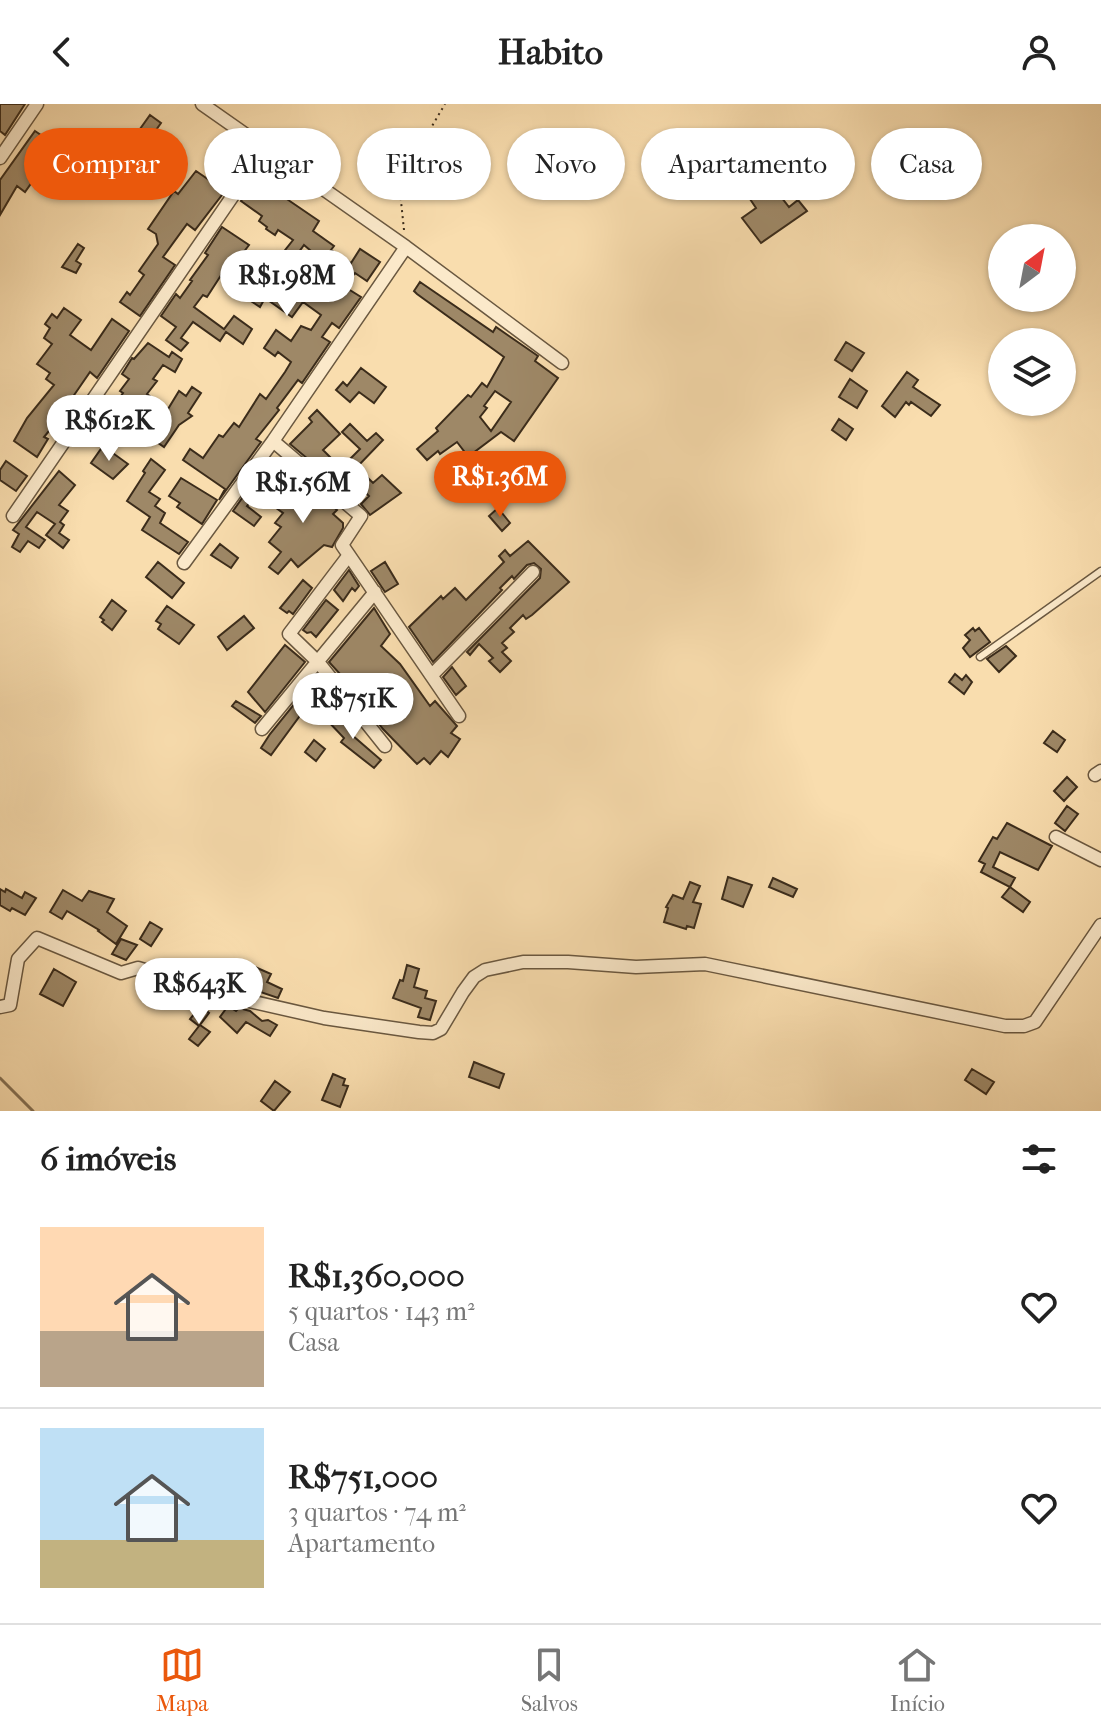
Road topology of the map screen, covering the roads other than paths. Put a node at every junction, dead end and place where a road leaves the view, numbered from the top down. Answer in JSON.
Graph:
{"nodes":[{"id":1,"x":37,"y":104,"type":"edge"},
{"id":2,"x":202,"y":104,"type":"edge"},
{"id":3,"x":236,"y":128,"type":"edge"},
{"id":4,"x":0,"y":158,"type":"edge"},
{"id":5,"x":230,"y":200,"type":"edge"},
{"id":6,"x":338,"y":200,"type":"edge"},
{"id":7,"x":406,"y":247,"type":"junction"},
{"id":8,"x":562,"y":363,"type":"dead end"},
{"id":9,"x":273,"y":441,"type":"junction"},
{"id":10,"x":13,"y":516,"type":"dead end"},
{"id":11,"x":349,"y":555,"type":"junction"},
{"id":12,"x":184,"y":563,"type":"dead end"},
{"id":13,"x":1101,"y":571,"type":"edge"},
{"id":14,"x":533,"y":572,"type":"dead end"},
{"id":15,"x":375,"y":592,"type":"junction"},
{"id":16,"x":980,"y":657,"type":"dead end"},
{"id":17,"x":318,"y":662,"type":"junction"},
{"id":18,"x":432,"y":675,"type":"junction"},
{"id":19,"x":459,"y":716,"type":"dead end"},
{"id":20,"x":262,"y":729,"type":"dead end"},
{"id":21,"x":385,"y":746,"type":"dead end"},
{"id":22,"x":1056,"y":837,"type":"dead end"},
{"id":23,"x":1101,"y":860,"type":"edge"},
{"id":24,"x":1101,"y":925,"type":"edge"},
{"id":25,"x":0,"y":1007,"type":"edge"}],
"edges":[{"from":1,"to":4,"type":"street"},
{"from":2,"to":3,"type":"street"},
{"from":5,"to":10,"type":"street"},
{"from":6,"to":7,"type":"street"},
{"from":7,"to":8,"type":"street"},
{"from":7,"to":9,"type":"street"},
{"from":9,"to":11,"type":"street"},
{"from":9,"to":12,"type":"street"},
{"from":11,"to":15,"type":"street"},
{"from":11,"to":17,"type":"street"},
{"from":13,"to":16,"type":"lane"},
{"from":14,"to":18,"type":"street"},
{"from":15,"to":17,"type":"street"},
{"from":15,"to":18,"type":"street"},
{"from":17,"to":20,"type":"street"},
{"from":17,"to":21,"type":"street"},
{"from":18,"to":19,"type":"street"},
{"from":22,"to":23,"type":"street"},
{"from":24,"to":25,"type":"street"}]}
